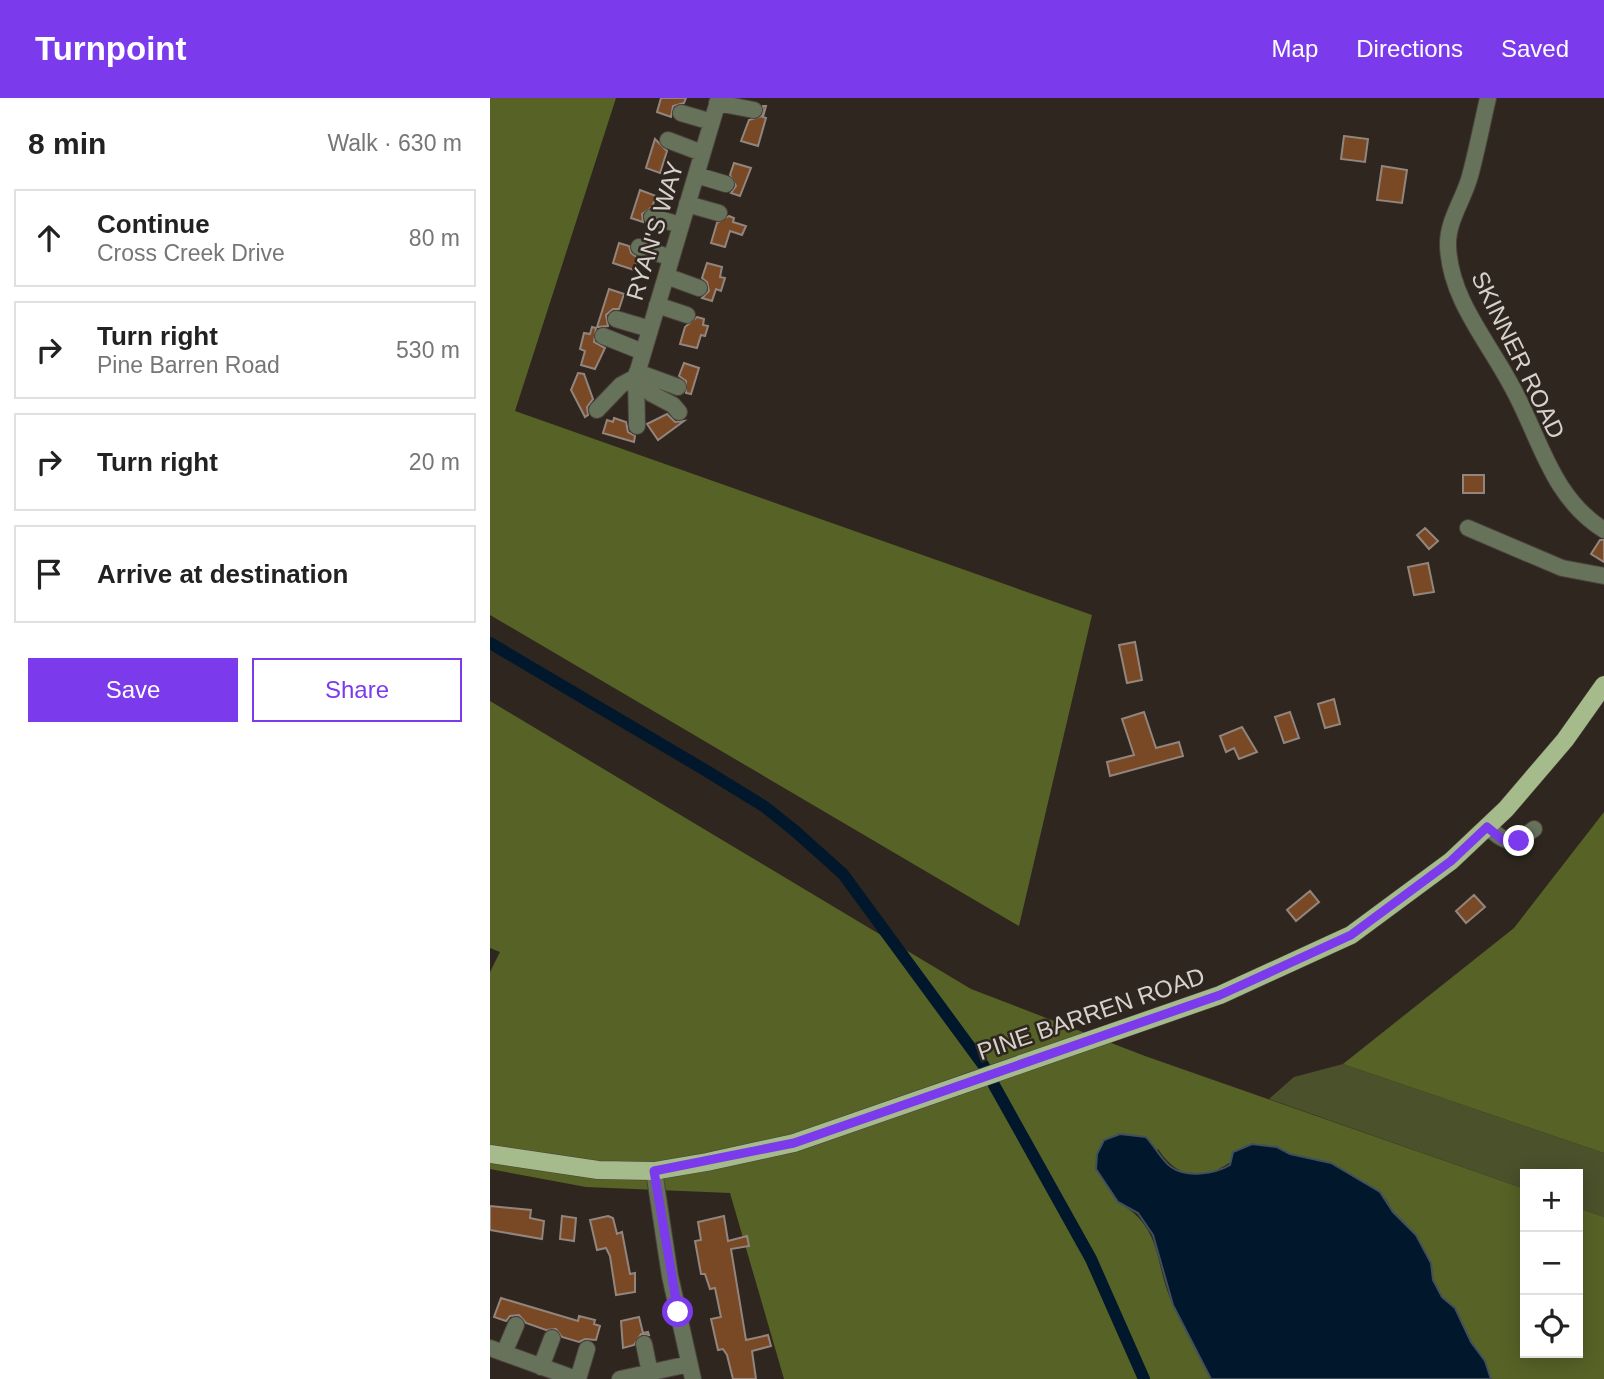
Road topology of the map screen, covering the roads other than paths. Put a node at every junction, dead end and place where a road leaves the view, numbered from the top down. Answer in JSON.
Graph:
{"nodes":[{"id":1,"x":1488,"y":98,"type":"edge"},
{"id":2,"x":718,"y":100,"type":"edge"},
{"id":3,"x":754,"y":110,"type":"dead end"},
{"id":4,"x":681,"y":113,"type":"dead end"},
{"id":5,"x":712,"y":122,"type":"junction"},
{"id":6,"x":668,"y":140,"type":"dead end"},
{"id":7,"x":702,"y":153,"type":"junction"},
{"id":8,"x":696,"y":175,"type":"junction"},
{"id":9,"x":726,"y":184,"type":"dead end"},
{"id":10,"x":687,"y":204,"type":"junction"},
{"id":11,"x":719,"y":213,"type":"dead end"},
{"id":12,"x":652,"y":217,"type":"dead end"},
{"id":13,"x":681,"y":225,"type":"junction"},
{"id":14,"x":639,"y":247,"type":"dead end"},
{"id":15,"x":671,"y":258,"type":"junction"},
{"id":16,"x":666,"y":276,"type":"junction"},
{"id":17,"x":699,"y":288,"type":"dead end"},
{"id":18,"x":657,"y":305,"type":"junction"},
{"id":19,"x":687,"y":315,"type":"dead end"},
{"id":20,"x":616,"y":319,"type":"dead end"},
{"id":21,"x":650,"y":329,"type":"junction"},
{"id":22,"x":603,"y":336,"type":"dead end"},
{"id":23,"x":643,"y":352,"type":"junction"},
{"id":24,"x":636,"y":374,"type":"junction"},
{"id":25,"x":678,"y":387,"type":"dead end"},
{"id":26,"x":597,"y":410,"type":"dead end"},
{"id":27,"x":679,"y":412,"type":"dead end"},
{"id":28,"x":637,"y":426,"type":"dead end"},
{"id":29,"x":1468,"y":528,"type":"dead end"},
{"id":30,"x":1604,"y":530,"type":"edge"},
{"id":31,"x":1604,"y":576,"type":"edge"},
{"id":32,"x":1604,"y":685,"type":"edge"},
{"id":33,"x":1487,"y":827,"type":"junction"},
{"id":34,"x":1534,"y":829,"type":"dead end"},
{"id":35,"x":490,"y":1154,"type":"edge"},
{"id":36,"x":654,"y":1171,"type":"junction"},
{"id":37,"x":516,"y":1325,"type":"dead end"},
{"id":38,"x":552,"y":1338,"type":"dead end"},
{"id":39,"x":644,"y":1344,"type":"dead end"},
{"id":40,"x":587,"y":1349,"type":"dead end"},
{"id":41,"x":497,"y":1351,"type":"edge"},
{"id":42,"x":541,"y":1367,"type":"junction"},
{"id":43,"x":691,"y":1371,"type":"edge"},
{"id":44,"x":654,"y":1375,"type":"edge"},
{"id":45,"x":558,"y":1376,"type":"edge"},
{"id":46,"x":577,"y":1379,"type":"edge"},
{"id":47,"x":620,"y":1379,"type":"edge"}],
"edges":[{"from":1,"to":30,"type":"street","name":"SKINNER ROAD"},
{"from":2,"to":3,"type":"street"},
{"from":2,"to":5,"type":"street","name":"RYAN'S WAY"},
{"from":4,"to":5,"type":"street"},
{"from":5,"to":7,"type":"street","name":"RYAN'S WAY"},
{"from":6,"to":7,"type":"street"},
{"from":7,"to":8,"type":"street","name":"RYAN'S WAY"},
{"from":8,"to":9,"type":"street"},
{"from":8,"to":10,"type":"street","name":"RYAN'S WAY"},
{"from":10,"to":11,"type":"street"},
{"from":10,"to":13,"type":"street","name":"RYAN'S WAY"},
{"from":12,"to":13,"type":"street"},
{"from":13,"to":15,"type":"street","name":"RYAN'S WAY"},
{"from":14,"to":15,"type":"street"},
{"from":15,"to":16,"type":"street","name":"RYAN'S WAY"},
{"from":16,"to":17,"type":"street"},
{"from":16,"to":18,"type":"street","name":"RYAN'S WAY"},
{"from":18,"to":19,"type":"street"},
{"from":18,"to":21,"type":"street","name":"RYAN'S WAY"},
{"from":20,"to":21,"type":"street"},
{"from":21,"to":23,"type":"street","name":"RYAN'S WAY"},
{"from":22,"to":23,"type":"street"},
{"from":23,"to":24,"type":"street","name":"RYAN'S WAY"},
{"from":24,"to":25,"type":"street"},
{"from":24,"to":26,"type":"street"},
{"from":24,"to":27,"type":"street"},
{"from":24,"to":28,"type":"street","name":"RYAN'S WAY"},
{"from":29,"to":31,"type":"street"},
{"from":32,"to":33,"type":"main road","name":"PINE BARREN ROAD"},
{"from":33,"to":34,"type":"street"},
{"from":33,"to":36,"type":"main road","name":"PINE BARREN ROAD"},
{"from":35,"to":36,"type":"main road","name":"PINE BARREN ROAD"},
{"from":36,"to":43,"type":"street"},
{"from":37,"to":41,"type":"street"},
{"from":38,"to":42,"type":"street"},
{"from":39,"to":44,"type":"street"},
{"from":40,"to":46,"type":"street"},
{"from":41,"to":42,"type":"street"},
{"from":42,"to":45,"type":"street"},
{"from":43,"to":44,"type":"street"},
{"from":44,"to":47,"type":"street"},
{"from":45,"to":46,"type":"street"}]}
